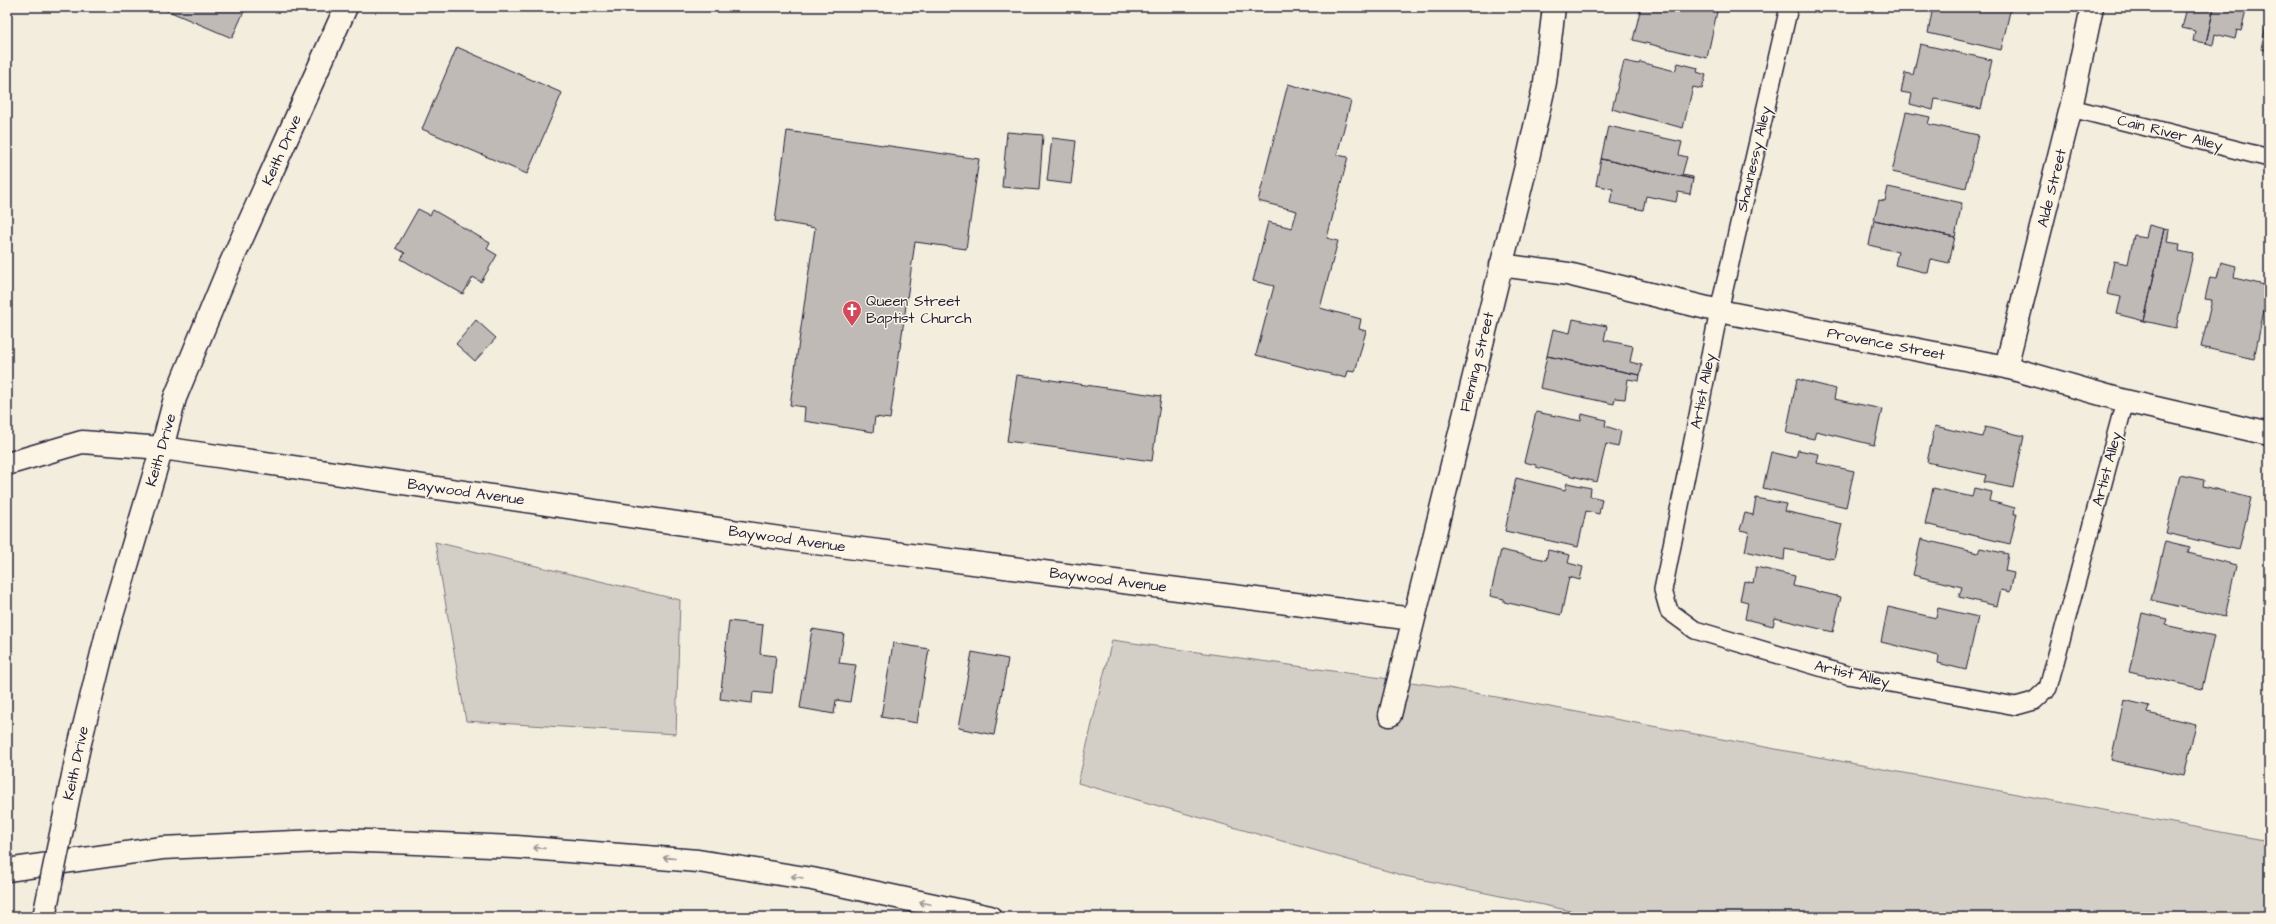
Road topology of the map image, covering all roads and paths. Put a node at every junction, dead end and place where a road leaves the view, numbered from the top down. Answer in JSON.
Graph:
{"nodes":[{"id":1,"x":346,"y":7,"type":"edge"},
{"id":2,"x":1554,"y":7,"type":"edge"},
{"id":3,"x":1789,"y":7,"type":"edge"},
{"id":4,"x":2092,"y":7,"type":"edge"},
{"id":5,"x":2071,"y":108,"type":"junction"},
{"id":6,"x":2269,"y":158,"type":"edge"},
{"id":7,"x":1501,"y":265,"type":"junction"},
{"id":8,"x":1719,"y":311,"type":"junction"},
{"id":9,"x":2006,"y":367,"type":"junction"},
{"id":10,"x":2125,"y":401,"type":"junction"},
{"id":11,"x":2269,"y":434,"type":"edge"},
{"id":12,"x":162,"y":448,"type":"junction"},
{"id":13,"x":7,"y":464,"type":"edge"},
{"id":14,"x":1412,"y":619,"type":"junction"},
{"id":15,"x":1390,"y":715,"type":"dead end"},
{"id":16,"x":7,"y":870,"type":"edge"},
{"id":17,"x":44,"y":917,"type":"edge"},
{"id":18,"x":990,"y":917,"type":"edge"}],
"edges":[{"from":1,"to":12,"type":"main road","name":"Keith Drive"},
{"from":2,"to":7,"type":"main road","name":"Fleming Street"},
{"from":3,"to":8,"type":"lane","name":"Shaunessy Alley"},
{"from":4,"to":5,"type":"main road","name":"Alde Street"},
{"from":5,"to":6,"type":"lane","name":"Cain River Alley"},
{"from":5,"to":9,"type":"main road","name":"Alde Street"},
{"from":7,"to":8,"type":"main road","name":"Provence Street"},
{"from":7,"to":14,"type":"main road","name":"Fleming Street"},
{"from":8,"to":9,"type":"main road","name":"Provence Street"},
{"from":8,"to":10,"type":"lane","name":"Artist Alley"},
{"from":9,"to":10,"type":"main road","name":"Provence Street"},
{"from":10,"to":11,"type":"main road","name":"Provence Street"},
{"from":12,"to":13,"type":"main road","name":"Baywood Avenue"},
{"from":12,"to":14,"type":"main road","name":"Baywood Avenue"},
{"from":12,"to":17,"type":"main road","name":"Keith Drive","bridge":true},
{"from":14,"to":15,"type":"main road","name":"Fleming Street"},
{"from":18,"to":16,"type":"main road","one_way":true}]}
